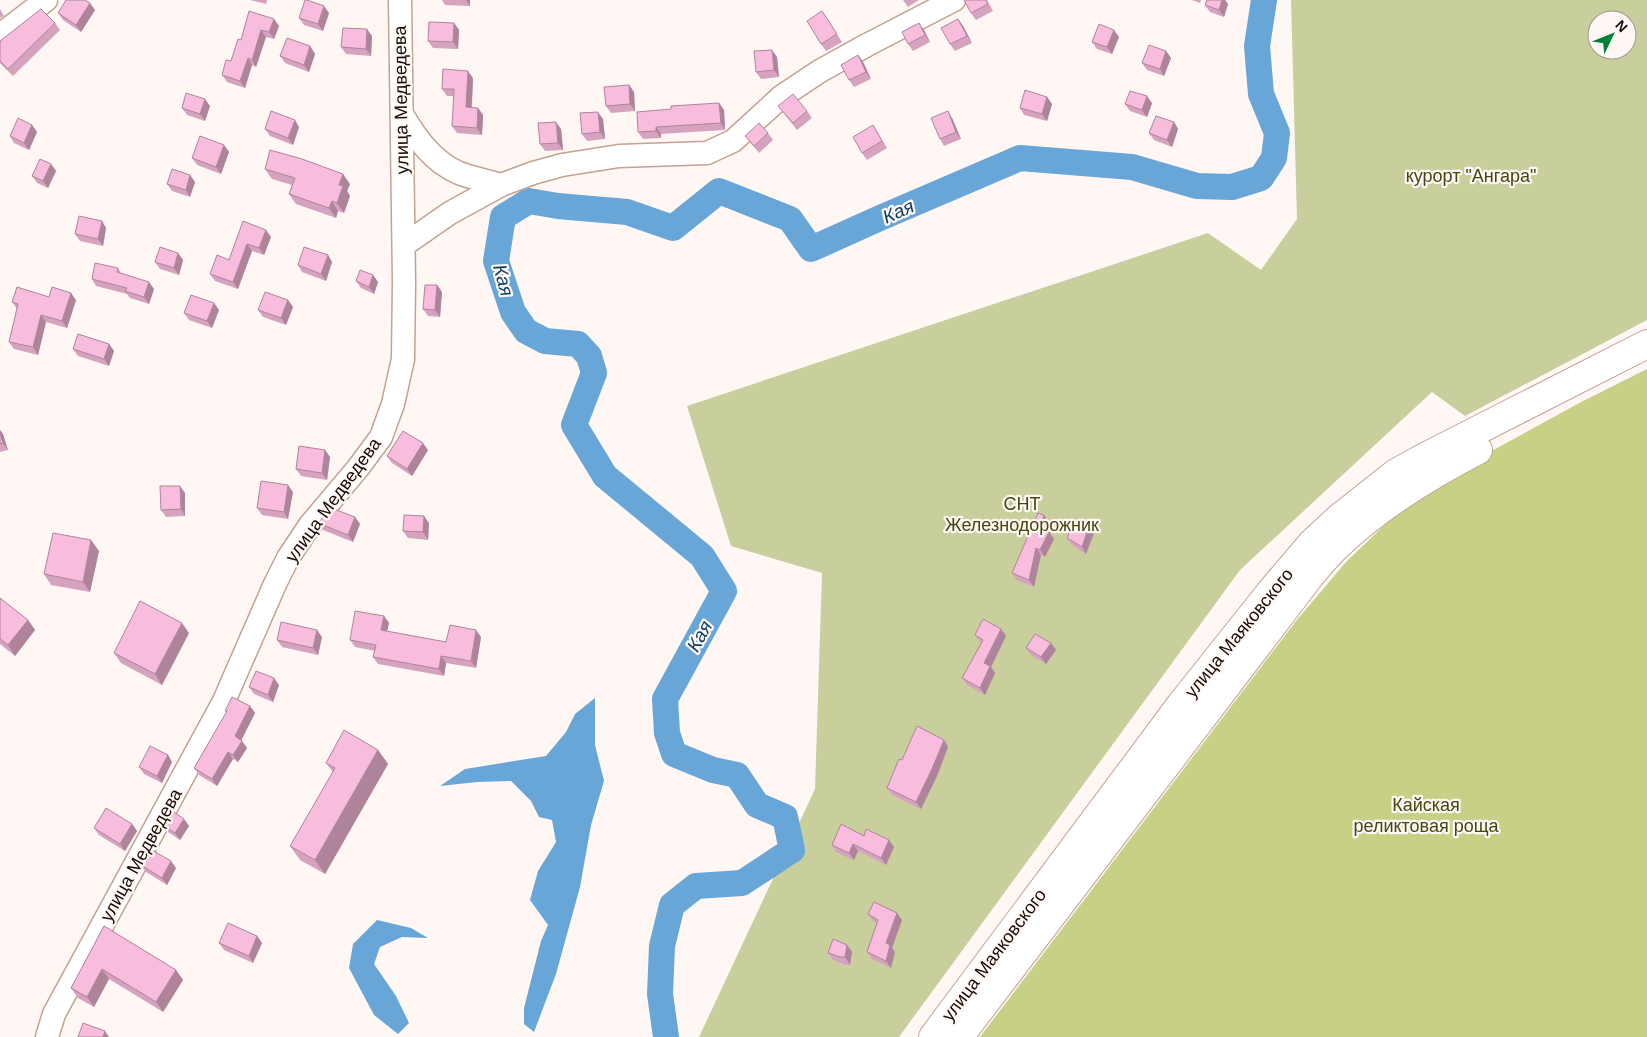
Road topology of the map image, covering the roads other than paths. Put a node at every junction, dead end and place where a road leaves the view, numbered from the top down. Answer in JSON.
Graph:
{"nodes":[{"id":1,"x":46,"y":0,"type":"edge"},
{"id":2,"x":400,"y":0,"type":"edge"},
{"id":3,"x":954,"y":0,"type":"edge"},
{"id":4,"x":0,"y":35,"type":"edge"},
{"id":5,"x":402,"y":114,"type":"junction"},
{"id":6,"x":501,"y":185,"type":"junction"},
{"id":7,"x":404,"y":245,"type":"junction"},
{"id":8,"x":1647,"y":344,"type":"edge"},
{"id":9,"x":1647,"y":364,"type":"edge"},
{"id":10,"x":47,"y":1037,"type":"edge"},
{"id":11,"x":932,"y":1037,"type":"edge"},
{"id":12,"x":959,"y":1037,"type":"edge"}],
"edges":[{"from":1,"to":4,"type":"street"},
{"from":2,"to":5,"type":"street","name":"улица Медведева"},
{"from":3,"to":6,"type":"street"},
{"from":5,"to":6,"type":"street"},
{"from":5,"to":7,"type":"street","name":"улица Медведева"},
{"from":6,"to":7,"type":"street"},
{"from":7,"to":10,"type":"street","name":"улица Медведева"},
{"from":8,"to":11,"type":"main road","name":"улица Маяковского"},
{"from":9,"to":12,"type":"main road","name":"улица Маяковского"}]}
